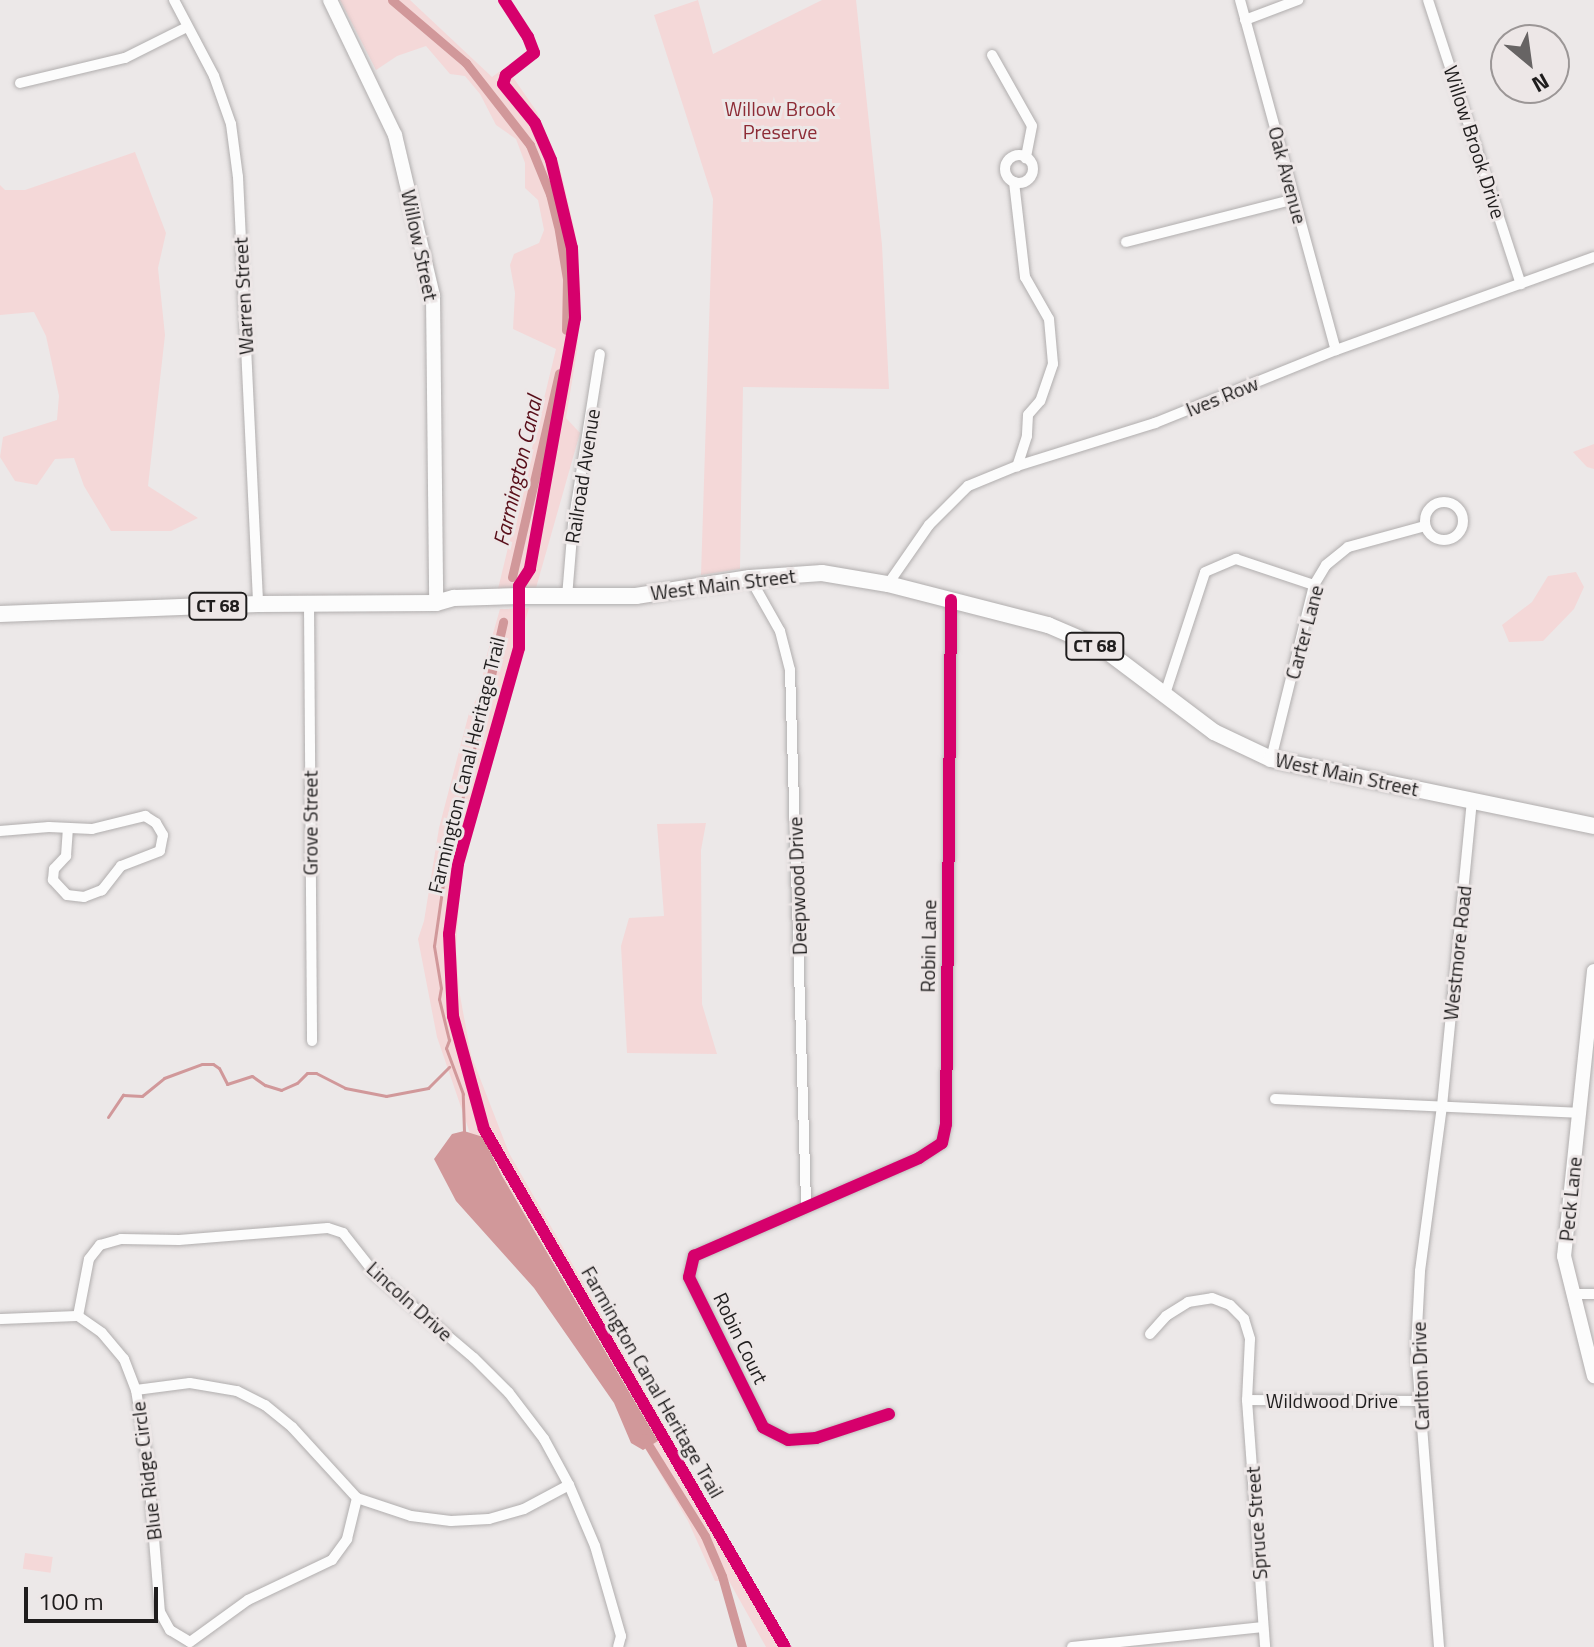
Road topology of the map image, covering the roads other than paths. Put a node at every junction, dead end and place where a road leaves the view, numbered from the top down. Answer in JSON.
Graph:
{"nodes":[{"id":1,"x":174,"y":0,"type":"edge"},
{"id":2,"x":330,"y":0,"type":"edge"},
{"id":3,"x":1240,"y":0,"type":"edge"},
{"id":4,"x":1298,"y":0,"type":"edge"},
{"id":5,"x":1428,"y":0,"type":"edge"},
{"id":6,"x":1245,"y":20,"type":"junction"},
{"id":7,"x":187,"y":27,"type":"junction"},
{"id":8,"x":992,"y":55,"type":"dead end"},
{"id":9,"x":20,"y":83,"type":"dead end"},
{"id":10,"x":1026,"y":158,"type":"junction"},
{"id":11,"x":1014,"y":182,"type":"junction"},
{"id":12,"x":1295,"y":199,"type":"junction"},
{"id":13,"x":1126,"y":242,"type":"dead end"},
{"id":14,"x":1594,"y":257,"type":"edge"},
{"id":15,"x":1521,"y":284,"type":"junction"},
{"id":16,"x":1336,"y":350,"type":"junction"},
{"id":17,"x":600,"y":354,"type":"dead end"},
{"id":18,"x":1017,"y":466,"type":"junction"},
{"id":19,"x":1425,"y":526,"type":"dead end"},
{"id":20,"x":750,"y":578,"type":"junction"},
{"id":21,"x":888,"y":584,"type":"junction"},
{"id":22,"x":1314,"y":585,"type":"junction"},
{"id":23,"x":567,"y":597,"type":"junction"},
{"id":24,"x":951,"y":600,"type":"junction"},
{"id":25,"x":436,"y":603,"type":"junction"},
{"id":26,"x":258,"y":604,"type":"junction"},
{"id":27,"x":309,"y":604,"type":"junction"},
{"id":28,"x":0,"y":614,"type":"edge"},
{"id":29,"x":1165,"y":694,"type":"junction"},
{"id":30,"x":1271,"y":759,"type":"junction"},
{"id":31,"x":1472,"y":801,"type":"junction"},
{"id":32,"x":1594,"y":826,"type":"edge"},
{"id":33,"x":68,"y":829,"type":"junction"},
{"id":34,"x":0,"y":831,"type":"edge"},
{"id":35,"x":1594,"y":971,"type":"edge"},
{"id":36,"x":1593,"y":992,"type":"edge"},
{"id":37,"x":312,"y":1041,"type":"dead end"},
{"id":38,"x":1275,"y":1099,"type":"dead end"},
{"id":39,"x":1442,"y":1106,"type":"junction"},
{"id":40,"x":1578,"y":1113,"type":"junction"},
{"id":41,"x":806,"y":1204,"type":"junction"},
{"id":42,"x":1573,"y":1294,"type":"junction"},
{"id":43,"x":1594,"y":1294,"type":"edge"},
{"id":44,"x":78,"y":1316,"type":"junction"},
{"id":45,"x":0,"y":1319,"type":"edge"},
{"id":46,"x":1150,"y":1334,"type":"dead end"},
{"id":47,"x":1594,"y":1376,"type":"edge"},
{"id":48,"x":136,"y":1390,"type":"junction"},
{"id":49,"x":1247,"y":1400,"type":"junction"},
{"id":50,"x":1420,"y":1401,"type":"junction"},
{"id":51,"x":889,"y":1414,"type":"dead end"},
{"id":52,"x":569,"y":1485,"type":"junction"},
{"id":53,"x":357,"y":1498,"type":"junction"},
{"id":54,"x":1263,"y":1627,"type":"junction"},
{"id":55,"x":190,"y":1644,"type":"edge"},
{"id":56,"x":618,"y":1647,"type":"edge"},
{"id":57,"x":1072,"y":1647,"type":"edge"},
{"id":58,"x":1265,"y":1647,"type":"edge"},
{"id":59,"x":1439,"y":1647,"type":"edge"}],
"edges":[{"from":1,"to":7,"type":"street","name":"Warren Street"},
{"from":2,"to":25,"type":"street","name":"Willow Street"},
{"from":3,"to":6,"type":"street","name":"Oak Avenue"},
{"from":4,"to":6,"type":"street"},
{"from":5,"to":15,"type":"street","name":"Willow Brook Drive"},
{"from":6,"to":12,"type":"street","name":"Oak Avenue"},
{"from":7,"to":9,"type":"street"},
{"from":7,"to":26,"type":"street","name":"Warren Street"},
{"from":8,"to":10,"type":"street"},
{"from":10,"to":11,"type":"street"},
{"from":10,"to":11,"type":"street"},
{"from":11,"to":18,"type":"street"},
{"from":12,"to":13,"type":"street"},
{"from":12,"to":16,"type":"street","name":"Oak Avenue"},
{"from":14,"to":15,"type":"street","name":"Ives Row"},
{"from":15,"to":16,"type":"street","name":"Ives Row"},
{"from":16,"to":18,"type":"street","name":"Ives Row"},
{"from":17,"to":23,"type":"street","name":"Railroad Avenue"},
{"from":18,"to":21,"type":"street","name":"Ives Row"},
{"from":19,"to":22,"type":"street","name":"Carter Lane"},
{"from":20,"to":21,"type":"main road","name":"West Main Street","number":"CT 68"},
{"from":20,"to":23,"type":"main road","name":"West Main Street","number":"CT 68"},
{"from":20,"to":41,"type":"street","name":"Deepwood Drive"},
{"from":21,"to":24,"type":"main road","name":"West Main Street","number":"CT 68"},
{"from":22,"to":29,"type":"street"},
{"from":22,"to":30,"type":"street","name":"Carter Lane"},
{"from":23,"to":25,"type":"main road","name":"West Main Street","number":"CT 68"},
{"from":24,"to":29,"type":"main road","name":"West Main Street","number":"CT 68"},
{"from":24,"to":41,"type":"street","name":"Robin Lane"},
{"from":25,"to":27,"type":"main road","name":"West Main Street","number":"CT 68"},
{"from":26,"to":27,"type":"main road","name":"West Main Street","number":"CT 68"},
{"from":26,"to":28,"type":"main road","name":"West Main Street","number":"CT 68"},
{"from":27,"to":37,"type":"street","name":"Grove Street"},
{"from":29,"to":30,"type":"main road","name":"West Main Street","number":"CT 68"},
{"from":30,"to":31,"type":"main road","name":"West Main Street","number":"CT 68"},
{"from":31,"to":32,"type":"main road","name":"West Main Street","number":"CT 68"},
{"from":31,"to":39,"type":"street","name":"Westmore Road"},
{"from":33,"to":33,"type":"street"},
{"from":33,"to":34,"type":"street"},
{"from":35,"to":36,"type":"street","name":"Peck Lane"},
{"from":36,"to":40,"type":"street","name":"Peck Lane"},
{"from":38,"to":39,"type":"street"},
{"from":39,"to":40,"type":"street"},
{"from":39,"to":50,"type":"street","name":"Carlton Drive"},
{"from":40,"to":42,"type":"street","name":"Peck Lane"},
{"from":41,"to":51,"type":"street","name":"Robin Court"},
{"from":42,"to":43,"type":"street"},
{"from":42,"to":47,"type":"street","name":"Peck Lane"},
{"from":44,"to":45,"type":"street"},
{"from":44,"to":48,"type":"street","name":"Blue Ridge Circle"},
{"from":44,"to":52,"type":"street","name":"Lincoln Drive"},
{"from":46,"to":49,"type":"street","name":"Wildwood Drive"},
{"from":48,"to":53,"type":"street"},
{"from":48,"to":55,"type":"street","name":"Blue Ridge Circle"},
{"from":49,"to":50,"type":"street","name":"Wildwood Drive"},
{"from":49,"to":54,"type":"street","name":"Spruce Street"},
{"from":50,"to":59,"type":"street","name":"Carlton Drive"},
{"from":52,"to":53,"type":"street"},
{"from":52,"to":56,"type":"street","name":"Lincoln Drive"},
{"from":53,"to":55,"type":"street","name":"Blue Ridge Circle"},
{"from":54,"to":57,"type":"street"},
{"from":54,"to":58,"type":"street","name":"Spruce Street"}]}
